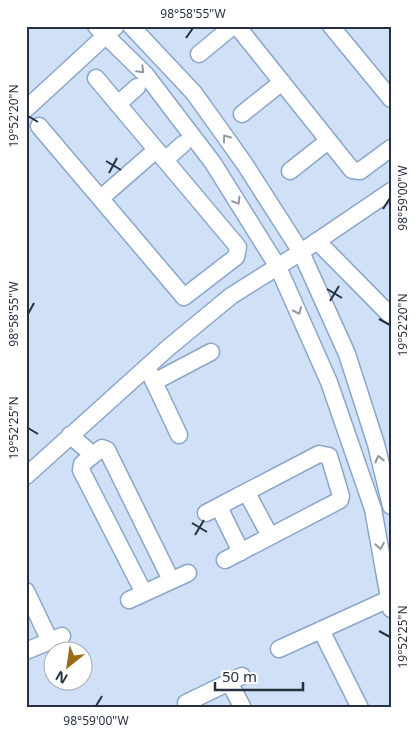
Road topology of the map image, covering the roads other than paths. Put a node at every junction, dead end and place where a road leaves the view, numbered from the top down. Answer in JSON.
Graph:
{"nodes":[{"id":1,"x":131,"y":26,"type":"edge"},
{"id":2,"x":233,"y":26,"type":"edge"},
{"id":3,"x":237,"y":26,"type":"edge"},
{"id":4,"x":331,"y":26,"type":"edge"},
{"id":5,"x":106,"y":29,"type":"edge"},
{"id":6,"x":199,"y":54,"type":"dead end"},
{"id":7,"x":96,"y":78,"type":"dead end"},
{"id":8,"x":282,"y":82,"type":"junction"},
{"id":9,"x":137,"y":87,"type":"dead end"},
{"id":10,"x":391,"y":99,"type":"edge"},
{"id":11,"x":118,"y":104,"type":"junction"},
{"id":12,"x":26,"y":108,"type":"edge"},
{"id":13,"x":242,"y":114,"type":"dead end"},
{"id":14,"x":39,"y":126,"type":"dead end"},
{"id":15,"x":328,"y":140,"type":"junction"},
{"id":16,"x":183,"y":144,"type":"dead end"},
{"id":17,"x":389,"y":153,"type":"edge"},
{"id":18,"x":160,"y":155,"type":"junction"},
{"id":19,"x":290,"y":171,"type":"dead end"},
{"id":20,"x":391,"y":191,"type":"edge"},
{"id":21,"x":101,"y":198,"type":"junction"},
{"id":22,"x":317,"y":241,"type":"junction"},
{"id":23,"x":301,"y":252,"type":"junction"},
{"id":24,"x":278,"y":266,"type":"junction"},
{"id":25,"x":214,"y":275,"type":"junction"},
{"id":26,"x":231,"y":296,"type":"junction"},
{"id":27,"x":391,"y":316,"type":"edge"},
{"id":28,"x":211,"y":352,"type":"dead end"},
{"id":29,"x":147,"y":366,"type":"junction"},
{"id":30,"x":154,"y":382,"type":"junction"},
{"id":31,"x":70,"y":435,"type":"junction"},
{"id":32,"x":179,"y":435,"type":"dead end"},
{"id":33,"x":93,"y":454,"type":"junction"},
{"id":34,"x":360,"y":470,"type":"junction"},
{"id":35,"x":26,"y":476,"type":"edge"},
{"id":36,"x":337,"y":480,"type":"junction"},
{"id":37,"x":247,"y":492,"type":"junction"},
{"id":38,"x":391,"y":506,"type":"edge"},
{"id":39,"x":373,"y":509,"type":"junction"},
{"id":40,"x":270,"y":536,"type":"junction"},
{"id":41,"x":241,"y":552,"type":"junction"},
{"id":42,"x":225,"y":560,"type":"dead end"},
{"id":43,"x":188,"y":573,"type":"dead end"},
{"id":44,"x":171,"y":580,"type":"junction"},
{"id":45,"x":26,"y":591,"type":"edge"},
{"id":46,"x":390,"y":604,"type":"edge"},
{"id":47,"x":321,"y":630,"type":"junction"},
{"id":48,"x":279,"y":649,"type":"dead end"},
{"id":49,"x":26,"y":651,"type":"edge"},
{"id":50,"x":196,"y":702,"type":"edge"},
{"id":51,"x":243,"y":708,"type":"edge"},
{"id":52,"x":360,"y":708,"type":"edge"}],
"edges":[{"from":23,"to":1,"type":"street","one_way":true},
{"from":2,"to":6,"type":"street"},
{"from":3,"to":8,"type":"street"},
{"from":4,"to":10,"type":"street"},
{"from":5,"to":12,"type":"street"},
{"from":5,"to":24,"type":"street","one_way":true},
{"from":7,"to":11,"type":"street"},
{"from":8,"to":13,"type":"street"},
{"from":8,"to":15,"type":"street"},
{"from":9,"to":11,"type":"street"},
{"from":11,"to":18,"type":"street"},
{"from":14,"to":21,"type":"street"},
{"from":15,"to":17,"type":"street"},
{"from":15,"to":19,"type":"street"},
{"from":16,"to":18,"type":"street"},
{"from":18,"to":21,"type":"street"},
{"from":18,"to":25,"type":"street"},
{"from":20,"to":22,"type":"street"},
{"from":21,"to":25,"type":"street"},
{"from":22,"to":23,"type":"street"},
{"from":22,"to":27,"type":"street"},
{"from":23,"to":24,"type":"street"},
{"from":38,"to":23,"type":"street","one_way":true},
{"from":24,"to":26,"type":"street"},
{"from":24,"to":34,"type":"street","one_way":true},
{"from":25,"to":26,"type":"street"},
{"from":26,"to":29,"type":"street"},
{"from":28,"to":30,"type":"street"},
{"from":29,"to":30,"type":"street"},
{"from":29,"to":31,"type":"street"},
{"from":30,"to":32,"type":"street"},
{"from":31,"to":33,"type":"street"},
{"from":31,"to":35,"type":"street"},
{"from":33,"to":44,"type":"street"},
{"from":33,"to":44,"type":"street"},
{"from":34,"to":36,"type":"street"},
{"from":34,"to":39,"type":"street"},
{"from":36,"to":37,"type":"street"},
{"from":36,"to":40,"type":"street"},
{"from":37,"to":40,"type":"street"},
{"from":37,"to":41,"type":"street"},
{"from":38,"to":39,"type":"street"},
{"from":39,"to":46,"type":"street","one_way":true},
{"from":40,"to":41,"type":"street"},
{"from":41,"to":42,"type":"street"},
{"from":43,"to":44,"type":"street"},
{"from":45,"to":49,"type":"street"},
{"from":46,"to":47,"type":"street"},
{"from":47,"to":48,"type":"street"},
{"from":47,"to":52,"type":"street"},
{"from":50,"to":51,"type":"street"}]}
